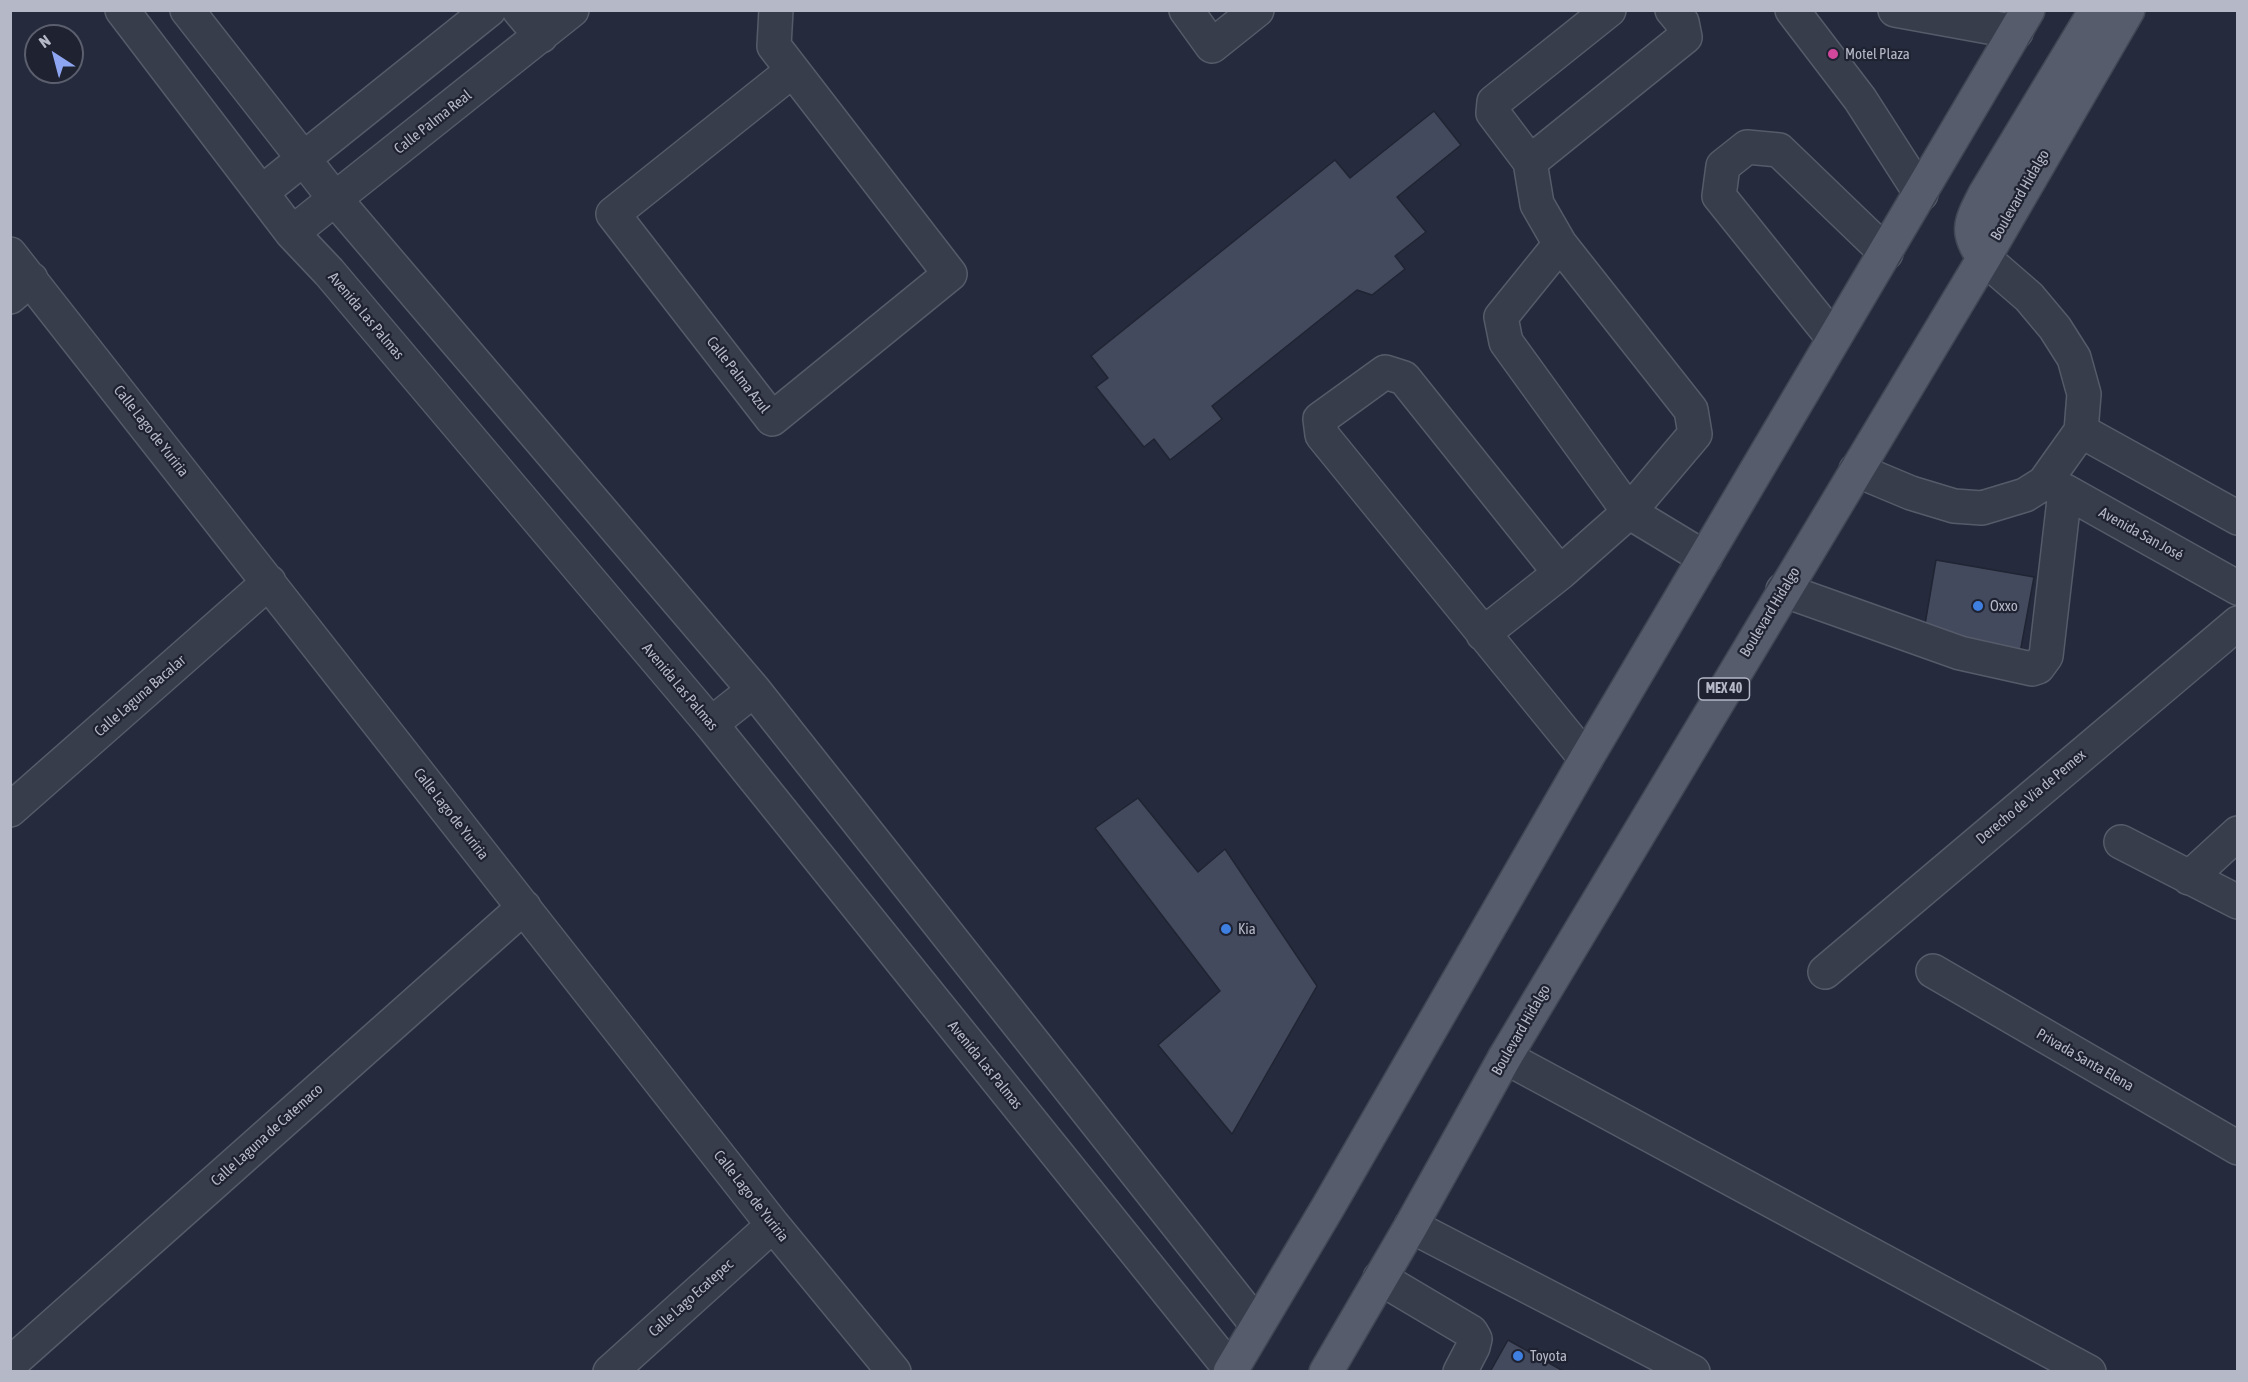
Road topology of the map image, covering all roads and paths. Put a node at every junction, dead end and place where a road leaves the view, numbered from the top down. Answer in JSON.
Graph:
{"nodes":[{"id":1,"x":122,"y":10,"type":"edge"},
{"id":2,"x":187,"y":10,"type":"edge"},
{"id":3,"x":489,"y":10,"type":"edge"},
{"id":4,"x":519,"y":10,"type":"edge"},
{"id":5,"x":572,"y":10,"type":"edge"},
{"id":6,"x":776,"y":10,"type":"edge"},
{"id":7,"x":1186,"y":10,"type":"edge"},
{"id":8,"x":1257,"y":10,"type":"edge"},
{"id":9,"x":1610,"y":10,"type":"edge"},
{"id":10,"x":1672,"y":10,"type":"edge"},
{"id":11,"x":1792,"y":10,"type":"edge"},
{"id":12,"x":1895,"y":10,"type":"edge"},
{"id":13,"x":2096,"y":10,"type":"edge"},
{"id":14,"x":2128,"y":10,"type":"edge"},
{"id":15,"x":2022,"y":21,"type":"edge"},
{"id":16,"x":541,"y":36,"type":"junction"},
{"id":17,"x":792,"y":71,"type":"junction"},
{"id":18,"x":304,"y":160,"type":"junction"},
{"id":19,"x":1530,"y":162,"type":"junction"},
{"id":20,"x":262,"y":192,"type":"junction"},
{"id":21,"x":1921,"y":194,"type":"junction"},
{"id":22,"x":335,"y":200,"type":"junction"},
{"id":23,"x":292,"y":233,"type":"junction"},
{"id":24,"x":1560,"y":244,"type":"junction"},
{"id":25,"x":10,"y":254,"type":"edge"},
{"id":26,"x":1886,"y":254,"type":"junction"},
{"id":27,"x":1984,"y":258,"type":"junction"},
{"id":28,"x":21,"y":288,"type":"edge"},
{"id":29,"x":1833,"y":338,"type":"junction"},
{"id":30,"x":2081,"y":431,"type":"junction"},
{"id":31,"x":1856,"y":470,"type":"junction"},
{"id":32,"x":2054,"y":487,"type":"junction"},
{"id":33,"x":1629,"y":512,"type":"junction"},
{"id":34,"x":2238,"y":518,"type":"edge"},
{"id":35,"x":1706,"y":558,"type":"junction"},
{"id":36,"x":1560,"y":573,"type":"junction"},
{"id":37,"x":269,"y":582,"type":"junction"},
{"id":38,"x":2238,"y":588,"type":"edge"},
{"id":39,"x":1783,"y":590,"type":"junction"},
{"id":40,"x":2238,"y":623,"type":"edge"},
{"id":41,"x":1483,"y":634,"type":"junction"},
{"id":42,"x":754,"y":690,"type":"junction"},
{"id":43,"x":711,"y":724,"type":"junction"},
{"id":44,"x":1586,"y":759,"type":"junction"},
{"id":45,"x":10,"y":810,"type":"edge"},
{"id":46,"x":2238,"y":833,"type":"edge"},
{"id":47,"x":2121,"y":842,"type":"dead end"},
{"id":48,"x":2189,"y":878,"type":"junction"},
{"id":49,"x":2238,"y":902,"type":"edge"},
{"id":50,"x":524,"y":907,"type":"junction"},
{"id":51,"x":1825,"y":972,"type":"dead end"},
{"id":52,"x":1933,"y":972,"type":"dead end"},
{"id":53,"x":1505,"y":1057,"type":"junction"},
{"id":54,"x":2238,"y":1148,"type":"edge"},
{"id":55,"x":1175,"y":1221,"type":"junction"},
{"id":56,"x":773,"y":1225,"type":"junction"},
{"id":57,"x":1411,"y":1226,"type":"junction"},
{"id":58,"x":1136,"y":1253,"type":"junction"},
{"id":59,"x":1380,"y":1278,"type":"junction"},
{"id":60,"x":1257,"y":1325,"type":"junction"},
{"id":61,"x":10,"y":1364,"type":"edge"},
{"id":62,"x":610,"y":1371,"type":"edge"},
{"id":63,"x":894,"y":1371,"type":"edge"},
{"id":64,"x":1230,"y":1371,"type":"edge"},
{"id":65,"x":1326,"y":1371,"type":"edge"},
{"id":66,"x":1460,"y":1371,"type":"edge"},
{"id":67,"x":1693,"y":1371,"type":"edge"},
{"id":68,"x":2089,"y":1371,"type":"edge"}],
"edges":[{"from":1,"to":20,"type":"street","name":"Avenida Las Palmas"},
{"from":2,"to":18,"type":"street"},
{"from":3,"to":18,"type":"street"},
{"from":4,"to":16,"type":"street"},
{"from":5,"to":16,"type":"street","name":"Calle Palma Real"},
{"from":6,"to":17,"type":"street","name":"Calle Palma Azul"},
{"from":7,"to":8,"type":"street"},
{"from":9,"to":19,"type":"street"},
{"from":10,"to":19,"type":"street"},
{"from":11,"to":21,"type":"street"},
{"from":12,"to":15,"type":"street"},
{"from":13,"to":27,"type":"main road"},
{"from":14,"to":27,"type":"main road","name":"Boulevard Hidalgo","number":"MEX 40"},
{"from":15,"to":21,"type":"main road"},
{"from":16,"to":22,"type":"street","name":"Calle Palma Real"},
{"from":17,"to":17,"type":"street","name":"Calle Palma Azul"},
{"from":18,"to":20,"type":"street"},
{"from":18,"to":22,"type":"street"},
{"from":19,"to":24,"type":"street"},
{"from":20,"to":23,"type":"street","name":"Avenida Las Palmas"},
{"from":21,"to":26,"type":"main road"},
{"from":22,"to":23,"type":"street","name":"Calle Palma Real"},
{"from":22,"to":42,"type":"street"},
{"from":23,"to":43,"type":"street","name":"Avenida Las Palmas"},
{"from":24,"to":33,"type":"street"},
{"from":24,"to":33,"type":"street"},
{"from":25,"to":28,"type":"street","name":"Calle Lago de Yuriria"},
{"from":26,"to":29,"type":"main road"},
{"from":26,"to":29,"type":"street"},
{"from":27,"to":30,"type":"street"},
{"from":27,"to":31,"type":"main road","name":"Boulevard Hidalgo","number":"MEX 40"},
{"from":28,"to":37,"type":"street","name":"Calle Lago de Yuriria"},
{"from":29,"to":35,"type":"main road"},
{"from":30,"to":32,"type":"street"},
{"from":30,"to":34,"type":"street"},
{"from":31,"to":32,"type":"street"},
{"from":31,"to":39,"type":"main road","name":"Boulevard Hidalgo","number":"MEX 40"},
{"from":32,"to":38,"type":"street","name":"Avenida San José"},
{"from":32,"to":39,"type":"street"},
{"from":33,"to":35,"type":"street"},
{"from":33,"to":36,"type":"street"},
{"from":35,"to":44,"type":"main road"},
{"from":36,"to":41,"type":"street"},
{"from":36,"to":41,"type":"street"},
{"from":37,"to":45,"type":"street","name":"Calle Laguna Bacalar"},
{"from":37,"to":50,"type":"street","name":"Calle Lago de Yuriria"},
{"from":39,"to":53,"type":"main road","name":"Boulevard Hidalgo","number":"MEX 40"},
{"from":40,"to":51,"type":"street","name":"Derecho de Via de Pemex"},
{"from":41,"to":44,"type":"street"},
{"from":42,"to":43,"type":"street"},
{"from":42,"to":55,"type":"street"},
{"from":43,"to":58,"type":"street","name":"Avenida Las Palmas"},
{"from":44,"to":60,"type":"main road"},
{"from":46,"to":48,"type":"street"},
{"from":47,"to":48,"type":"street"},
{"from":48,"to":49,"type":"street"},
{"from":50,"to":56,"type":"street","name":"Calle Lago de Yuriria"},
{"from":50,"to":61,"type":"street","name":"Calle Laguna de Catemaco"},
{"from":52,"to":54,"type":"street","name":"Privada Santa Elena"},
{"from":53,"to":57,"type":"main road","name":"Boulevard Hidalgo","number":"MEX 40"},
{"from":53,"to":68,"type":"street"},
{"from":55,"to":58,"type":"street"},
{"from":55,"to":60,"type":"street"},
{"from":56,"to":62,"type":"street","name":"Calle Lago Ecatepec"},
{"from":56,"to":63,"type":"street","name":"Calle Lago de Yuriria"},
{"from":57,"to":59,"type":"main road","name":"Boulevard Hidalgo","number":"MEX 40"},
{"from":57,"to":67,"type":"street"},
{"from":58,"to":64,"type":"street","name":"Avenida Las Palmas"},
{"from":59,"to":65,"type":"main road","name":"Boulevard Hidalgo","number":"MEX 40"},
{"from":59,"to":66,"type":"street"},
{"from":60,"to":64,"type":"main road"}]}
